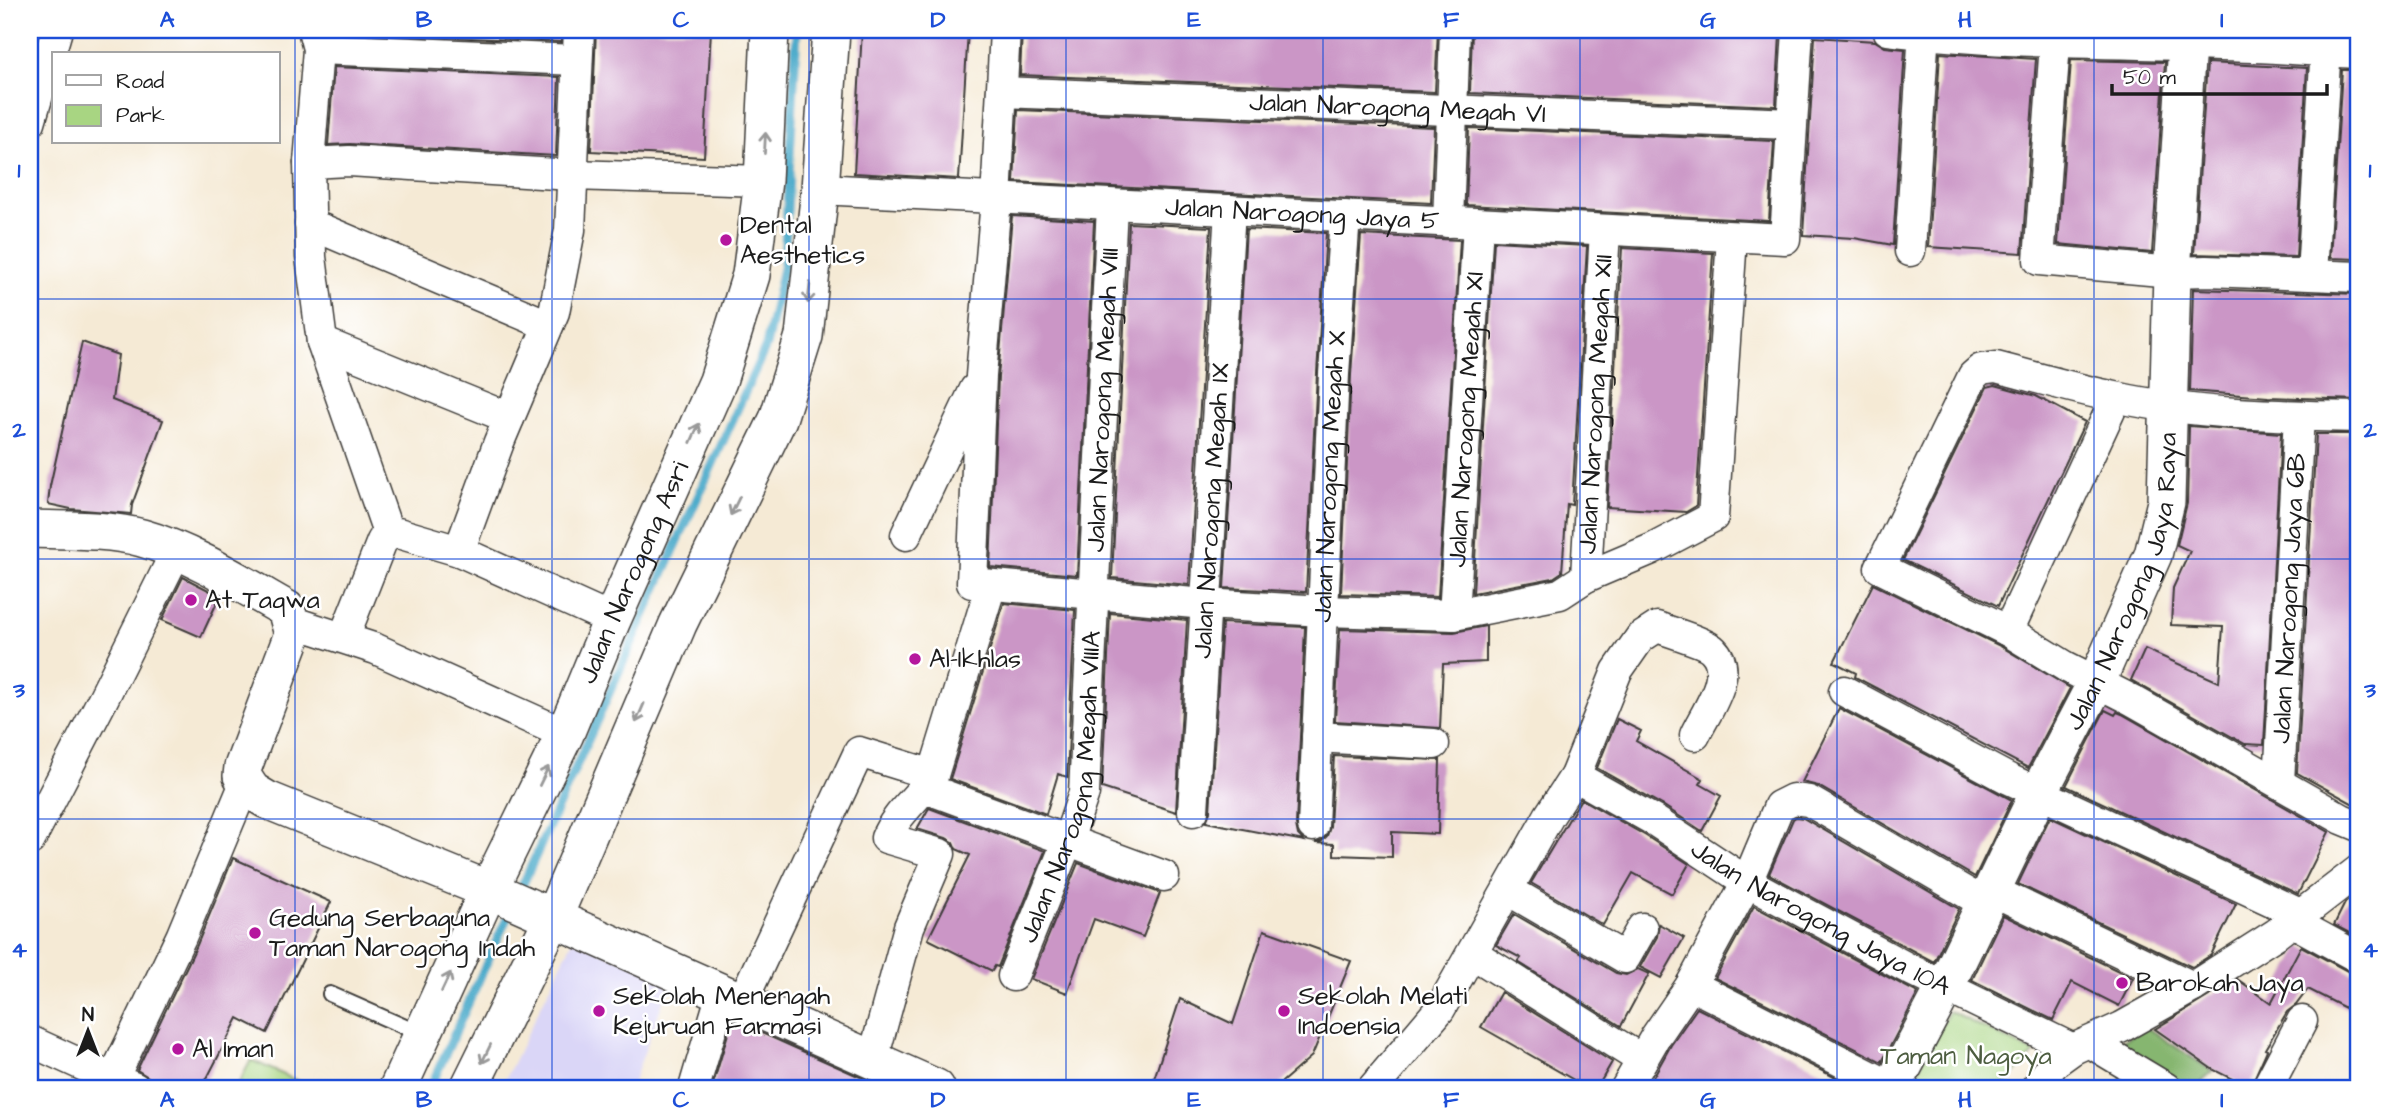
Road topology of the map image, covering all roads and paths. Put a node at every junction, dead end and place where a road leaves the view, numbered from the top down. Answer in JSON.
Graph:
{"nodes":[{"id":1,"x":57,"y":30,"type":"edge"},
{"id":2,"x":579,"y":30,"type":"edge"},
{"id":3,"x":771,"y":30,"type":"edge"},
{"id":4,"x":831,"y":30,"type":"edge"},
{"id":5,"x":1005,"y":30,"type":"edge"},
{"id":6,"x":1455,"y":30,"type":"edge"},
{"id":7,"x":1798,"y":30,"type":"edge"},
{"id":8,"x":1888,"y":30,"type":"edge"},
{"id":9,"x":1924,"y":32,"type":"edge"},
{"id":10,"x":2056,"y":36,"type":"edge"},
{"id":11,"x":2187,"y":38,"type":"edge"},
{"id":12,"x":315,"y":40,"type":"edge"},
{"id":13,"x":2326,"y":41,"type":"edge"},
{"id":14,"x":2359,"y":53,"type":"edge"},
{"id":15,"x":576,"y":60,"type":"junction"},
{"id":16,"x":1002,"y":92,"type":"junction"},
{"id":17,"x":1451,"y":112,"type":"junction"},
{"id":18,"x":30,"y":122,"type":"edge"},
{"id":19,"x":1791,"y":124,"type":"junction"},
{"id":20,"x":309,"y":163,"type":"junction"},
{"id":21,"x":572,"y":175,"type":"junction"},
{"id":22,"x":763,"y":181,"type":"junction"},
{"id":23,"x":820,"y":189,"type":"junction"},
{"id":24,"x":996,"y":200,"type":"junction"},
{"id":25,"x":1112,"y":205,"type":"junction"},
{"id":26,"x":1230,"y":211,"type":"junction"},
{"id":27,"x":1345,"y":216,"type":"junction"},
{"id":28,"x":1448,"y":222,"type":"junction"},
{"id":29,"x":310,"y":224,"type":"junction"},
{"id":30,"x":1478,"y":224,"type":"junction"},
{"id":31,"x":1605,"y":230,"type":"junction"},
{"id":32,"x":1732,"y":237,"type":"junction"},
{"id":33,"x":1910,"y":251,"type":"dead end"},
{"id":34,"x":2172,"y":272,"type":"junction"},
{"id":35,"x":2312,"y":274,"type":"junction"},
{"id":36,"x":2359,"y":277,"type":"edge"},
{"id":37,"x":548,"y":325,"type":"junction"},
{"id":38,"x":322,"y":342,"type":"junction"},
{"id":39,"x":981,"y":376,"type":"junction"},
{"id":40,"x":2116,"y":398,"type":"junction"},
{"id":41,"x":2169,"y":406,"type":"junction"},
{"id":42,"x":2299,"y":416,"type":"junction"},
{"id":43,"x":2359,"y":417,"type":"edge"},
{"id":44,"x":509,"y":418,"type":"junction"},
{"id":45,"x":30,"y":529,"type":"edge"},
{"id":46,"x":389,"y":535,"type":"junction"},
{"id":47,"x":906,"y":535,"type":"dead end"},
{"id":48,"x":458,"y":551,"type":"junction"},
{"id":49,"x":176,"y":552,"type":"junction"},
{"id":50,"x":1586,"y":577,"type":"junction"},
{"id":51,"x":991,"y":585,"type":"junction"},
{"id":52,"x":1094,"y":595,"type":"junction"},
{"id":53,"x":1205,"y":604,"type":"junction"},
{"id":54,"x":1323,"y":611,"type":"junction"},
{"id":55,"x":1454,"y":615,"type":"junction"},
{"id":56,"x":612,"y":620,"type":"junction"},
{"id":57,"x":290,"y":621,"type":"junction"},
{"id":58,"x":2008,"y":631,"type":"junction"},
{"id":59,"x":344,"y":638,"type":"junction"},
{"id":60,"x":2097,"y":681,"type":"junction"},
{"id":61,"x":1843,"y":691,"type":"dead end"},
{"id":62,"x":565,"y":734,"type":"junction"},
{"id":63,"x":1695,"y":735,"type":"dead end"},
{"id":64,"x":1317,"y":737,"type":"junction"},
{"id":65,"x":1434,"y":744,"type":"dead end"},
{"id":66,"x":1575,"y":776,"type":"junction"},
{"id":67,"x":929,"y":781,"type":"junction"},
{"id":68,"x":2279,"y":782,"type":"junction"},
{"id":69,"x":245,"y":783,"type":"junction"},
{"id":70,"x":2039,"y":792,"type":"junction"},
{"id":71,"x":1193,"y":811,"type":"dead end"},
{"id":72,"x":2359,"y":825,"type":"edge"},
{"id":73,"x":1313,"y":826,"type":"dead end"},
{"id":74,"x":30,"y":840,"type":"edge"},
{"id":75,"x":1068,"y":840,"type":"junction"},
{"id":76,"x":2359,"y":870,"type":"edge"},
{"id":77,"x":1164,"y":876,"type":"dead end"},
{"id":78,"x":1746,"y":882,"type":"junction"},
{"id":79,"x":1508,"y":890,"type":"junction"},
{"id":80,"x":1987,"y":897,"type":"junction"},
{"id":81,"x":521,"y":904,"type":"junction"},
{"id":82,"x":2297,"y":919,"type":"junction"},
{"id":83,"x":1642,"y":928,"type":"dead end"},
{"id":84,"x":1472,"y":953,"type":"junction"},
{"id":85,"x":2359,"y":958,"type":"edge"},
{"id":86,"x":1013,"y":976,"type":"dead end"},
{"id":87,"x":1691,"y":985,"type":"junction"},
{"id":88,"x":1945,"y":987,"type":"junction"},
{"id":89,"x":2193,"y":987,"type":"junction"},
{"id":90,"x":330,"y":994,"type":"dead end"},
{"id":91,"x":732,"y":997,"type":"junction"},
{"id":92,"x":2302,"y":1021,"type":"dead end"},
{"id":93,"x":422,"y":1034,"type":"junction"},
{"id":94,"x":30,"y":1041,"type":"edge"},
{"id":95,"x":2082,"y":1046,"type":"junction"},
{"id":96,"x":873,"y":1059,"type":"junction"},
{"id":97,"x":1643,"y":1060,"type":"junction"},
{"id":98,"x":124,"y":1084,"type":"edge"},
{"id":99,"x":2274,"y":1086,"type":"edge"},
{"id":100,"x":398,"y":1088,"type":"edge"},
{"id":101,"x":469,"y":1088,"type":"edge"},
{"id":102,"x":694,"y":1088,"type":"edge"},
{"id":103,"x":936,"y":1088,"type":"edge"},
{"id":104,"x":1373,"y":1088,"type":"edge"},
{"id":105,"x":1626,"y":1088,"type":"edge"},
{"id":106,"x":1892,"y":1088,"type":"edge"},
{"id":107,"x":2036,"y":1088,"type":"edge"},
{"id":108,"x":2166,"y":1088,"type":"edge"}],
"edges":[{"from":1,"to":18,"type":"street"},
{"from":2,"to":15,"type":"street"},
{"from":22,"to":3,"type":"street","name":"Jalan Narogong Asri","one_way":true},
{"from":4,"to":23,"type":"street","name":"Jalan Narogong Asri"},
{"from":5,"to":16,"type":"street"},
{"from":6,"to":17,"type":"street"},
{"from":7,"to":19,"type":"street"},
{"from":8,"to":9,"type":"street"},
{"from":9,"to":10,"type":"street"},
{"from":9,"to":33,"type":"street"},
{"from":10,"to":11,"type":"street"},
{"from":10,"to":34,"type":"street"},
{"from":11,"to":13,"type":"street"},
{"from":11,"to":34,"type":"street","name":"Jalan Narogong Jaya Raya"},
{"from":12,"to":15,"type":"street"},
{"from":12,"to":20,"type":"street"},
{"from":13,"to":14,"type":"street"},
{"from":13,"to":35,"type":"street"},
{"from":15,"to":21,"type":"street"},
{"from":16,"to":17,"type":"street","name":"Jalan Narogong Megah VI"},
{"from":16,"to":24,"type":"street"},
{"from":17,"to":19,"type":"street","name":"Jalan Narogong Megah VI"},
{"from":17,"to":28,"type":"street"},
{"from":19,"to":32,"type":"street","name":"Jalan Narogong Jaya 5"},
{"from":20,"to":21,"type":"street"},
{"from":20,"to":29,"type":"street"},
{"from":21,"to":22,"type":"street"},
{"from":21,"to":37,"type":"street"},
{"from":56,"to":22,"type":"street","name":"Jalan Narogong Asri","one_way":true},
{"from":23,"to":24,"type":"street","name":"Jalan Narogong Jaya 5"},
{"from":23,"to":81,"type":"street","name":"Jalan Narogong Asri","one_way":true},
{"from":24,"to":25,"type":"street","name":"Jalan Narogong Jaya 5"},
{"from":24,"to":39,"type":"street"},
{"from":25,"to":26,"type":"street","name":"Jalan Narogong Jaya 5"},
{"from":25,"to":52,"type":"street","name":"Jalan Narogong Megah VIII"},
{"from":26,"to":27,"type":"street","name":"Jalan Narogong Jaya 5"},
{"from":26,"to":53,"type":"street","name":"Jalan Narogong Megah IX"},
{"from":27,"to":28,"type":"street","name":"Jalan Narogong Jaya 5"},
{"from":27,"to":54,"type":"street","name":"Jalan Narogong Megah X"},
{"from":28,"to":30,"type":"street","name":"Jalan Narogong Jaya 5"},
{"from":29,"to":37,"type":"street"},
{"from":29,"to":38,"type":"street"},
{"from":30,"to":31,"type":"street","name":"Jalan Narogong Jaya 5"},
{"from":30,"to":55,"type":"street","name":"Jalan Narogong Megah XI"},
{"from":31,"to":32,"type":"street","name":"Jalan Narogong Jaya 5"},
{"from":31,"to":50,"type":"street","name":"Jalan Narogong Megah XII"},
{"from":32,"to":50,"type":"street"},
{"from":34,"to":35,"type":"street"},
{"from":34,"to":41,"type":"street","name":"Jalan Narogong Jaya Raya"},
{"from":35,"to":36,"type":"street"},
{"from":37,"to":44,"type":"street"},
{"from":38,"to":44,"type":"street"},
{"from":38,"to":46,"type":"street"},
{"from":39,"to":47,"type":"street"},
{"from":39,"to":51,"type":"street"},
{"from":40,"to":41,"type":"street"},
{"from":40,"to":58,"type":"street"},
{"from":40,"to":58,"type":"street"},
{"from":41,"to":42,"type":"street"},
{"from":41,"to":60,"type":"street","name":"Jalan Narogong Jaya Raya"},
{"from":42,"to":43,"type":"street"},
{"from":42,"to":68,"type":"street","name":"Jalan Narogong Jaya 6B"},
{"from":44,"to":48,"type":"street"},
{"from":45,"to":49,"type":"street"},
{"from":46,"to":48,"type":"street"},
{"from":46,"to":59,"type":"street"},
{"from":48,"to":56,"type":"street"},
{"from":49,"to":57,"type":"street"},
{"from":49,"to":74,"type":"street"},
{"from":50,"to":55,"type":"street"},
{"from":51,"to":52,"type":"street"},
{"from":51,"to":67,"type":"street"},
{"from":52,"to":53,"type":"street"},
{"from":52,"to":75,"type":"street","name":"Jalan Narogong Megah VIIIA"},
{"from":53,"to":54,"type":"street"},
{"from":53,"to":71,"type":"street","name":"Jalan Narogong Megah IX"},
{"from":54,"to":55,"type":"street"},
{"from":54,"to":64,"type":"street","name":"Jalan Narogong Megah X"},
{"from":56,"to":62,"type":"street","name":"Jalan Narogong Asri"},
{"from":57,"to":59,"type":"street"},
{"from":57,"to":69,"type":"street"},
{"from":58,"to":60,"type":"street"},
{"from":59,"to":62,"type":"street"},
{"from":60,"to":68,"type":"street"},
{"from":60,"to":70,"type":"street","name":"Jalan Narogong Jaya Raya"},
{"from":61,"to":70,"type":"street"},
{"from":81,"to":62,"type":"street","name":"Jalan Narogong Asri","one_way":true},
{"from":63,"to":66,"type":"street"},
{"from":64,"to":65,"type":"street"},
{"from":64,"to":73,"type":"street","name":"Jalan Narogong Megah X"},
{"from":66,"to":78,"type":"street","name":"Jalan Narogong Jaya 10A"},
{"from":66,"to":79,"type":"street"},
{"from":67,"to":75,"type":"street"},
{"from":67,"to":91,"type":"street"},
{"from":67,"to":96,"type":"street"},
{"from":68,"to":72,"type":"street"},
{"from":69,"to":81,"type":"street"},
{"from":69,"to":98,"type":"street"},
{"from":70,"to":80,"type":"street","name":"Jalan Narogong Jaya Raya"},
{"from":70,"to":82,"type":"street"},
{"from":75,"to":77,"type":"street"},
{"from":75,"to":86,"type":"street","name":"Jalan Narogong Megah VIIIA"},
{"from":76,"to":82,"type":"street"},
{"from":78,"to":80,"type":"street"},
{"from":78,"to":87,"type":"street"},
{"from":78,"to":88,"type":"street","name":"Jalan Narogong Jaya 10A"},
{"from":79,"to":83,"type":"street"},
{"from":79,"to":84,"type":"street"},
{"from":80,"to":88,"type":"street","name":"Jalan Narogong Jaya Raya"},
{"from":80,"to":89,"type":"street"},
{"from":81,"to":91,"type":"street"},
{"from":93,"to":81,"type":"street","name":"Jalan Narogong Asri","one_way":true},
{"from":81,"to":101,"type":"street","name":"Jalan Narogong Asri","one_way":true},
{"from":82,"to":85,"type":"street"},
{"from":82,"to":89,"type":"street"},
{"from":84,"to":97,"type":"street"},
{"from":84,"to":104,"type":"street"},
{"from":87,"to":97,"type":"street"},
{"from":87,"to":106,"type":"street"},
{"from":88,"to":95,"type":"street","name":"Jalan Narogong Jaya 10A"},
{"from":88,"to":106,"type":"street","name":"Jalan Narogong Jaya Raya"},
{"from":89,"to":95,"type":"street"},
{"from":90,"to":93,"type":"lane"},
{"from":91,"to":96,"type":"street"},
{"from":91,"to":102,"type":"street"},
{"from":92,"to":99,"type":"street"},
{"from":93,"to":100,"type":"street","name":"Jalan Narogong Asri"},
{"from":94,"to":98,"type":"street"},
{"from":95,"to":107,"type":"street"},
{"from":95,"to":108,"type":"street","name":"Jalan Narogong Jaya 10A"},
{"from":96,"to":103,"type":"street"},
{"from":97,"to":105,"type":"street"}]}
